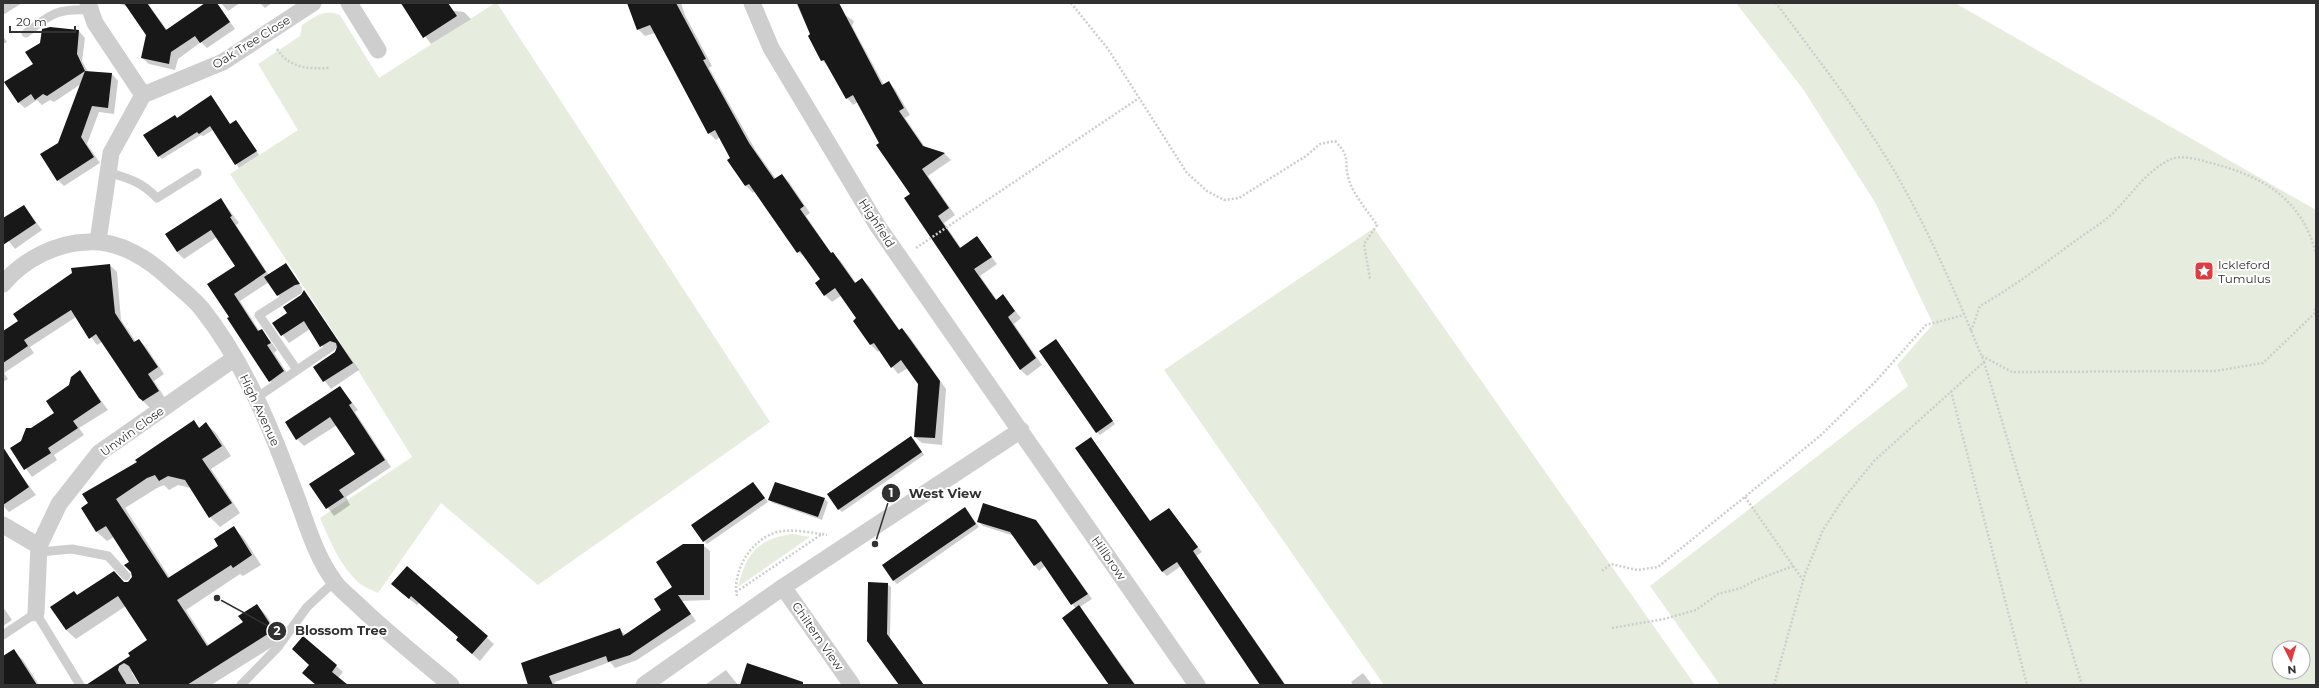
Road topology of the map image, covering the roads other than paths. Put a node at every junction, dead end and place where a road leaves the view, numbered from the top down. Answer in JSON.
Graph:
{"nodes":[{"id":1,"x":313,"y":3,"type":"edge"},
{"id":2,"x":349,"y":3,"type":"edge"},
{"id":3,"x":752,"y":3,"type":"edge"},
{"id":4,"x":89,"y":6,"type":"edge"},
{"id":5,"x":26,"y":33,"type":"dead end"},
{"id":6,"x":378,"y":50,"type":"dead end"},
{"id":7,"x":143,"y":95,"type":"junction"},
{"id":8,"x":107,"y":172,"type":"junction"},
{"id":9,"x":197,"y":173,"type":"dead end"},
{"id":10,"x":98,"y":241,"type":"junction"},
{"id":11,"x":5,"y":279,"type":"edge"},
{"id":12,"x":298,"y":290,"type":"dead end"},
{"id":13,"x":331,"y":347,"type":"dead end"},
{"id":14,"x":235,"y":358,"type":"junction"},
{"id":15,"x":297,"y":370,"type":"junction"},
{"id":16,"x":256,"y":398,"type":"junction"},
{"id":17,"x":1021,"y":430,"type":"junction"},
{"id":18,"x":3,"y":525,"type":"edge"},
{"id":19,"x":39,"y":549,"type":"junction"},
{"id":20,"x":126,"y":576,"type":"dead end"},
{"id":21,"x":334,"y":582,"type":"junction"},
{"id":22,"x":783,"y":587,"type":"junction"},
{"id":23,"x":36,"y":613,"type":"junction"},
{"id":24,"x":3,"y":634,"type":"edge"},
{"id":25,"x":124,"y":669,"type":"dead end"},
{"id":26,"x":80,"y":685,"type":"edge"},
{"id":27,"x":134,"y":685,"type":"edge"},
{"id":28,"x":241,"y":685,"type":"edge"},
{"id":29,"x":451,"y":685,"type":"edge"},
{"id":30,"x":644,"y":685,"type":"edge"},
{"id":31,"x":852,"y":685,"type":"edge"},
{"id":32,"x":1197,"y":685,"type":"edge"}],
"edges":[{"from":1,"to":7,"type":"street","name":"Oak Tree Close"},
{"from":2,"to":6,"type":"street"},
{"from":3,"to":17,"type":"street","name":"Highfield"},
{"from":4,"to":5,"type":"lane"},
{"from":4,"to":7,"type":"street"},
{"from":7,"to":8,"type":"street"},
{"from":8,"to":9,"type":"lane"},
{"from":8,"to":10,"type":"street"},
{"from":10,"to":11,"type":"street","name":"High Avenue"},
{"from":10,"to":14,"type":"street","name":"High Avenue"},
{"from":12,"to":15,"type":"lane"},
{"from":13,"to":15,"type":"lane"},
{"from":14,"to":16,"type":"street","name":"High Avenue"},
{"from":14,"to":19,"type":"street","name":"Unwin Close"},
{"from":15,"to":16,"type":"lane"},
{"from":16,"to":21,"type":"street","name":"High Avenue"},
{"from":17,"to":22,"type":"street"},
{"from":17,"to":32,"type":"street","name":"Hillbrow"},
{"from":18,"to":19,"type":"street"},
{"from":19,"to":20,"type":"lane"},
{"from":19,"to":23,"type":"street","name":"Unwin Close"},
{"from":21,"to":28,"type":"lane"},
{"from":21,"to":29,"type":"street","name":"High Avenue"},
{"from":22,"to":30,"type":"street"},
{"from":22,"to":31,"type":"street","name":"Chiltern View"},
{"from":23,"to":24,"type":"lane"},
{"from":23,"to":26,"type":"lane"},
{"from":25,"to":27,"type":"lane"}]}
